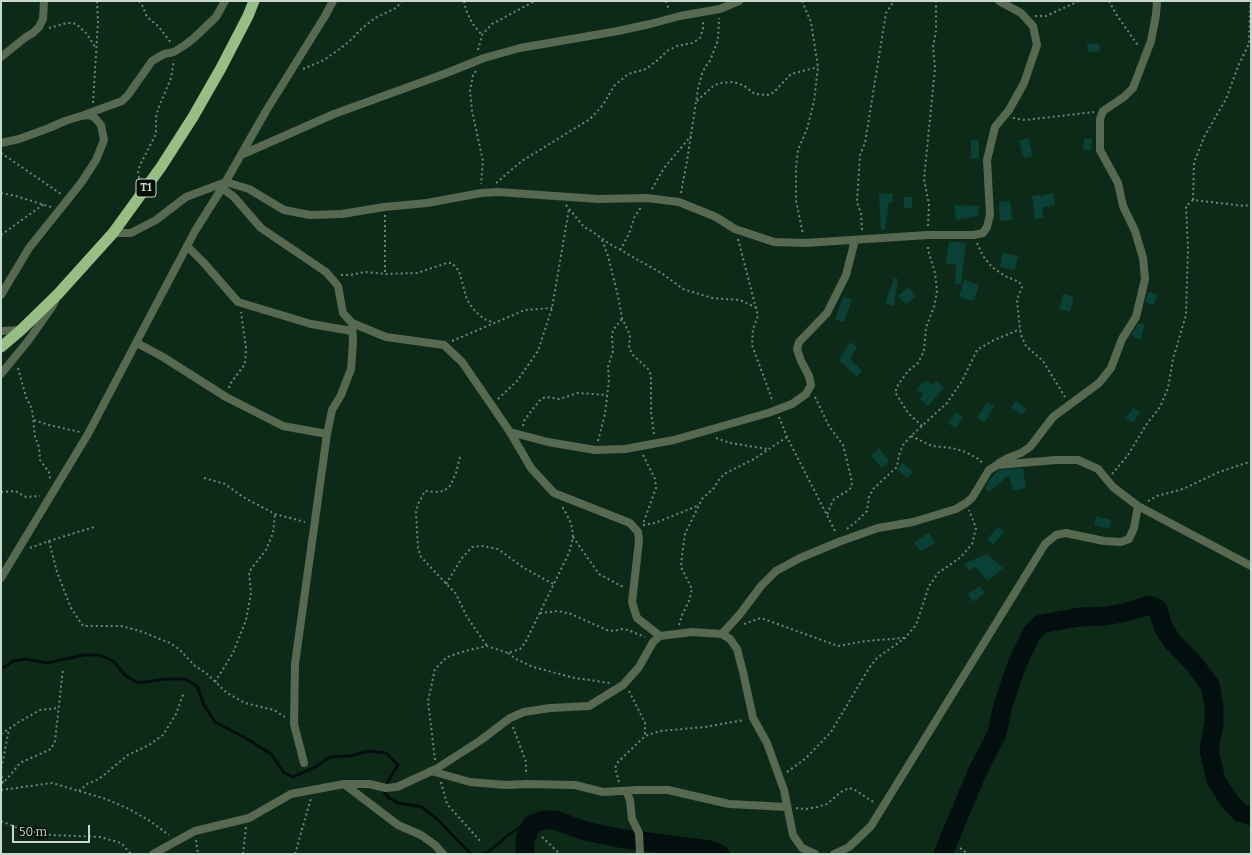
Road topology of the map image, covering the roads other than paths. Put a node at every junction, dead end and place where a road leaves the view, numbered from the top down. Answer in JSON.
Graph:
{"nodes":[{"id":1,"x":44,"y":1,"type":"edge"},
{"id":2,"x":225,"y":1,"type":"edge"},
{"id":3,"x":254,"y":1,"type":"edge"},
{"id":4,"x":333,"y":1,"type":"edge"},
{"id":5,"x":739,"y":1,"type":"edge"},
{"id":6,"x":999,"y":1,"type":"edge"},
{"id":7,"x":1157,"y":1,"type":"edge"},
{"id":8,"x":1,"y":57,"type":"edge"},
{"id":9,"x":81,"y":116,"type":"junction"},
{"id":10,"x":1,"y":143,"type":"edge"},
{"id":11,"x":241,"y":155,"type":"junction"},
{"id":12,"x":224,"y":185,"type":"junction"},
{"id":13,"x":113,"y":233,"type":"junction"},
{"id":14,"x":859,"y":239,"type":"junction"},
{"id":15,"x":188,"y":246,"type":"junction"},
{"id":16,"x":58,"y":294,"type":"junction"},
{"id":17,"x":1,"y":295,"type":"edge"},
{"id":18,"x":352,"y":327,"type":"junction"},
{"id":19,"x":1,"y":330,"type":"edge"},
{"id":20,"x":21,"y":330,"type":"junction"},
{"id":21,"x":136,"y":342,"type":"junction"},
{"id":22,"x":1,"y":347,"type":"edge"},
{"id":23,"x":1,"y":374,"type":"edge"},
{"id":24,"x":510,"y":432,"type":"junction"},
{"id":25,"x":327,"y":434,"type":"junction"},
{"id":26,"x":997,"y":465,"type":"junction"},
{"id":27,"x":1138,"y":506,"type":"junction"},
{"id":28,"x":1251,"y":566,"type":"edge"},
{"id":29,"x":1,"y":578,"type":"edge"},
{"id":30,"x":725,"y":631,"type":"junction"},
{"id":31,"x":660,"y":636,"type":"junction"},
{"id":32,"x":304,"y":763,"type":"dead end"},
{"id":33,"x":435,"y":771,"type":"junction"},
{"id":34,"x":344,"y":784,"type":"junction"},
{"id":35,"x":624,"y":791,"type":"junction"},
{"id":36,"x":787,"y":807,"type":"junction"},
{"id":37,"x":153,"y":854,"type":"edge"},
{"id":38,"x":443,"y":854,"type":"edge"},
{"id":39,"x":640,"y":854,"type":"edge"},
{"id":40,"x":815,"y":854,"type":"edge"},
{"id":41,"x":834,"y":854,"type":"edge"}],
"edges":[{"from":1,"to":8,"type":"street"},
{"from":2,"to":9,"type":"street"},
{"from":3,"to":13,"type":"highway","number":"T1"},
{"from":4,"to":11,"type":"street"},
{"from":5,"to":11,"type":"street"},
{"from":6,"to":14,"type":"street"},
{"from":7,"to":26,"type":"street"},
{"from":9,"to":10,"type":"street"},
{"from":9,"to":17,"type":"street"},
{"from":11,"to":12,"type":"street"},
{"from":12,"to":13,"type":"street"},
{"from":12,"to":14,"type":"street"},
{"from":12,"to":15,"type":"street"},
{"from":12,"to":18,"type":"street"},
{"from":13,"to":16,"type":"highway","number":"T1"},
{"from":14,"to":24,"type":"street"},
{"from":15,"to":18,"type":"street"},
{"from":15,"to":21,"type":"street"},
{"from":16,"to":20,"type":"highway","number":"T1"},
{"from":16,"to":23,"type":"street"},
{"from":18,"to":24,"type":"street"},
{"from":18,"to":25,"type":"street"},
{"from":19,"to":20,"type":"street"},
{"from":20,"to":22,"type":"highway","number":"T1"},
{"from":21,"to":25,"type":"street"},
{"from":21,"to":29,"type":"street"},
{"from":24,"to":31,"type":"street"},
{"from":25,"to":32,"type":"street"},
{"from":26,"to":27,"type":"street"},
{"from":26,"to":30,"type":"street"},
{"from":27,"to":28,"type":"street"},
{"from":27,"to":41,"type":"street"},
{"from":30,"to":31,"type":"street"},
{"from":30,"to":36,"type":"street"},
{"from":31,"to":33,"type":"street"},
{"from":33,"to":34,"type":"street"},
{"from":33,"to":35,"type":"street"},
{"from":34,"to":37,"type":"street"},
{"from":34,"to":38,"type":"street"},
{"from":35,"to":36,"type":"street"},
{"from":35,"to":39,"type":"street"},
{"from":36,"to":40,"type":"street"}]}
